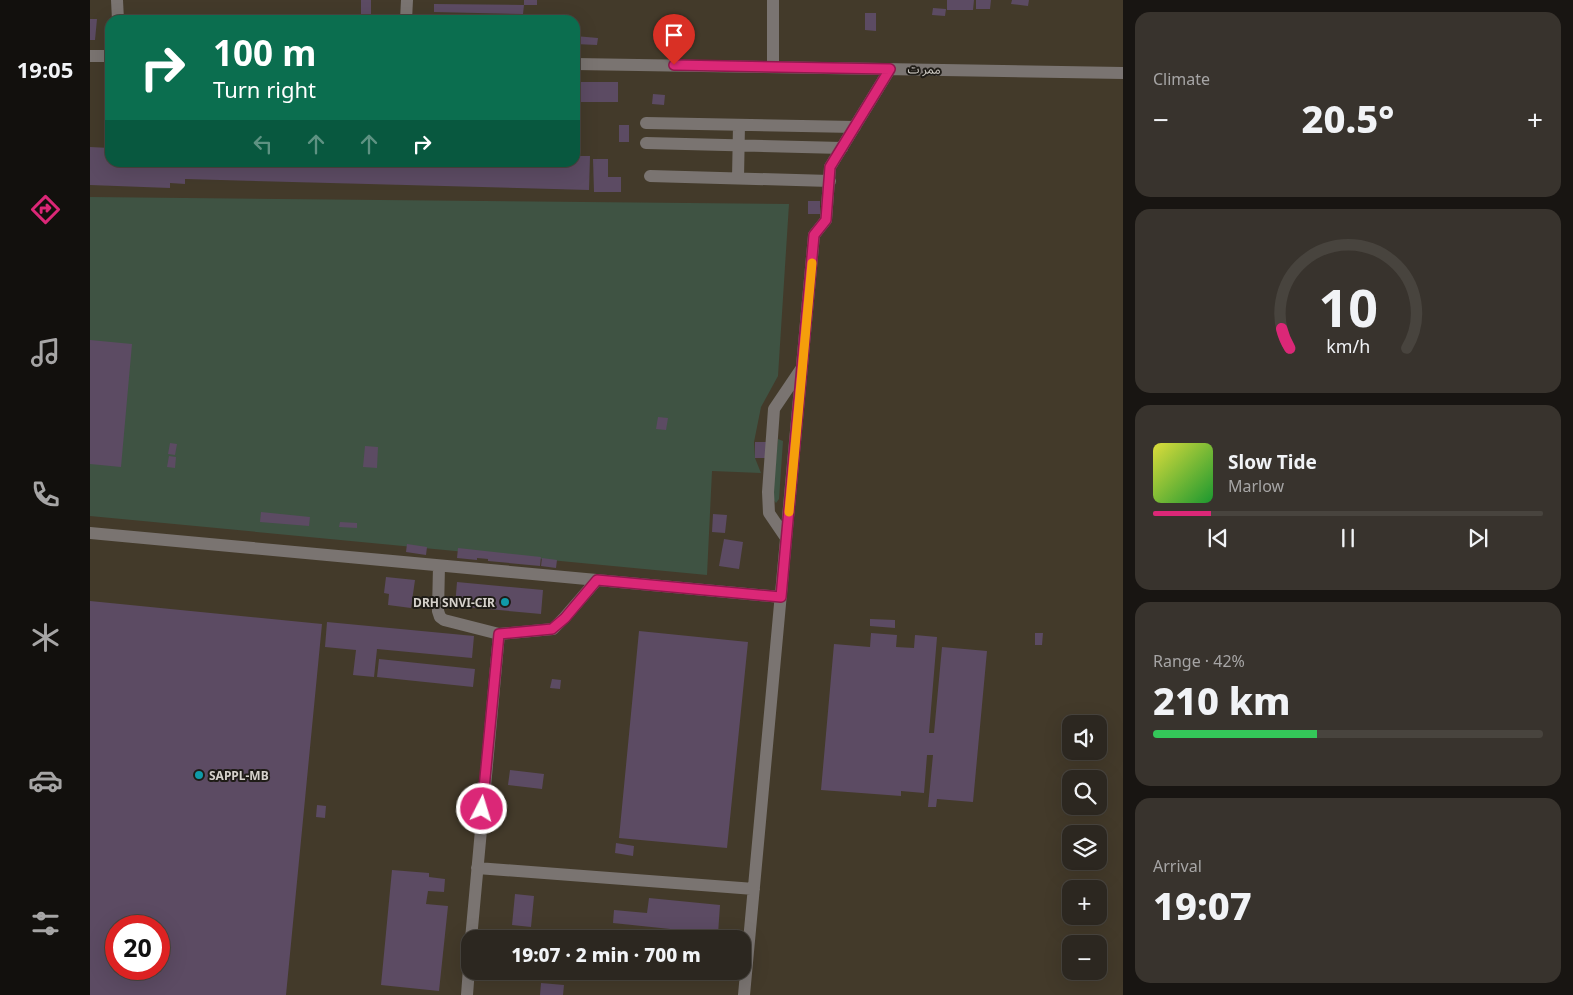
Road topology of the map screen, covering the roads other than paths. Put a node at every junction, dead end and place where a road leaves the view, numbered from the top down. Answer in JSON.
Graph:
{"nodes":[{"id":1,"x":117,"y":0,"type":"edge"},
{"id":2,"x":406,"y":0,"type":"edge"},
{"id":3,"x":773,"y":0,"type":"edge"},
{"id":4,"x":118,"y":15,"type":"edge"},
{"id":5,"x":406,"y":15,"type":"edge"},
{"id":6,"x":90,"y":56,"type":"edge"},
{"id":7,"x":105,"y":56,"type":"edge"},
{"id":8,"x":580,"y":64,"type":"edge"},
{"id":9,"x":773,"y":67,"type":"junction"},
{"id":10,"x":890,"y":69,"type":"junction"},
{"id":11,"x":1123,"y":73,"type":"edge"},
{"id":12,"x":646,"y":123,"type":"dead end"},
{"id":13,"x":739,"y":124,"type":"junction"},
{"id":14,"x":855,"y":127,"type":"junction"},
{"id":15,"x":646,"y":143,"type":"dead end"},
{"id":16,"x":738,"y":146,"type":"junction"},
{"id":17,"x":842,"y":148,"type":"junction"},
{"id":18,"x":650,"y":176,"type":"dead end"},
{"id":19,"x":738,"y":178,"type":"junction"},
{"id":20,"x":830,"y":181,"type":"junction"},
{"id":21,"x":802,"y":367,"type":"junction"},
{"id":22,"x":90,"y":533,"type":"edge"},
{"id":23,"x":786,"y":538,"type":"junction"},
{"id":24,"x":439,"y":566,"type":"junction"},
{"id":25,"x":597,"y":580,"type":"junction"},
{"id":26,"x":781,"y":597,"type":"junction"},
{"id":27,"x":499,"y":634,"type":"junction"},
{"id":28,"x":477,"y":868,"type":"junction"},
{"id":29,"x":754,"y":889,"type":"junction"},
{"id":30,"x":472,"y":930,"type":"edge"},
{"id":31,"x":468,"y":980,"type":"edge"},
{"id":32,"x":467,"y":995,"type":"edge"},
{"id":33,"x":744,"y":995,"type":"edge"}],
"edges":[{"from":1,"to":4,"type":"street"},
{"from":2,"to":5,"type":"street"},
{"from":3,"to":9,"type":"street"},
{"from":6,"to":7,"type":"street"},
{"from":8,"to":9,"type":"street","name":"ممر ت"},
{"from":9,"to":10,"type":"street","name":"ممر ت"},
{"from":10,"to":11,"type":"street","name":"ممر ت"},
{"from":10,"to":14,"type":"street"},
{"from":12,"to":13,"type":"street"},
{"from":13,"to":14,"type":"street"},
{"from":13,"to":16,"type":"street"},
{"from":14,"to":17,"type":"street"},
{"from":15,"to":16,"type":"street"},
{"from":16,"to":17,"type":"street"},
{"from":16,"to":19,"type":"street"},
{"from":17,"to":20,"type":"street"},
{"from":18,"to":19,"type":"street"},
{"from":19,"to":20,"type":"street"},
{"from":20,"to":21,"type":"street"},
{"from":21,"to":23,"type":"street"},
{"from":21,"to":23,"type":"street"},
{"from":22,"to":24,"type":"street"},
{"from":23,"to":26,"type":"street"},
{"from":24,"to":25,"type":"street"},
{"from":24,"to":27,"type":"street"},
{"from":25,"to":26,"type":"street"},
{"from":25,"to":27,"type":"street"},
{"from":26,"to":29,"type":"street"},
{"from":27,"to":28,"type":"street"},
{"from":28,"to":29,"type":"street"},
{"from":28,"to":30,"type":"street"},
{"from":29,"to":33,"type":"street"},
{"from":31,"to":32,"type":"street"}]}
